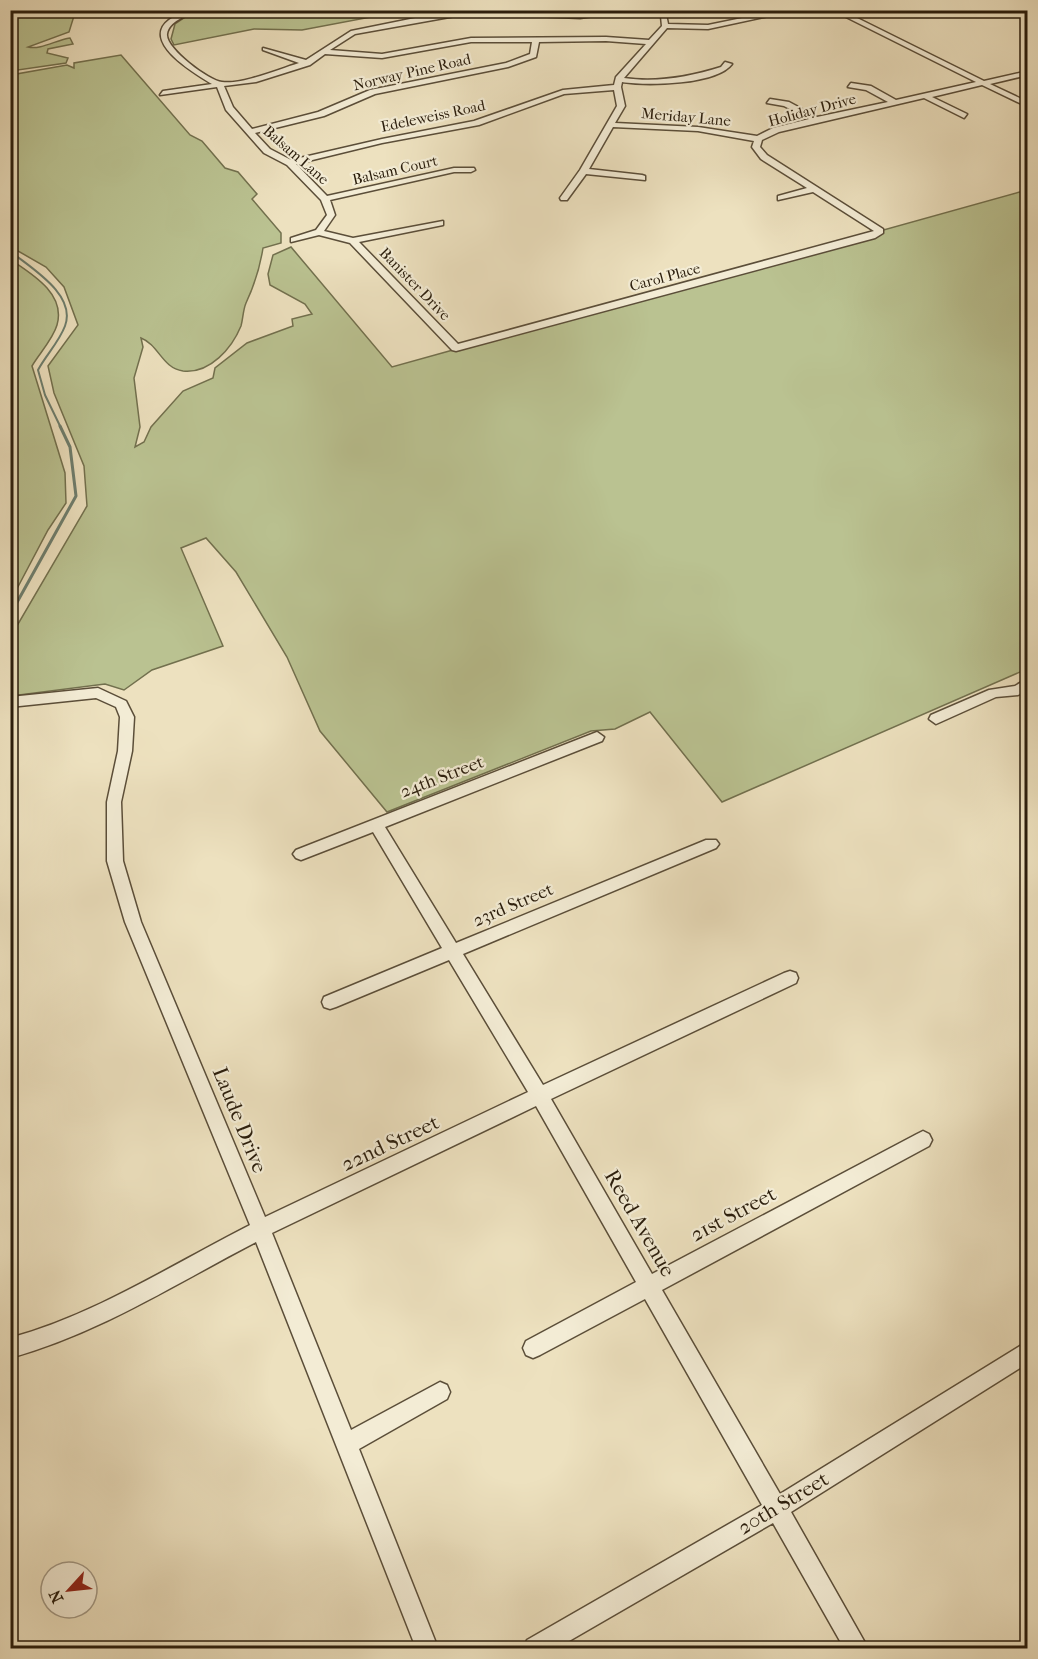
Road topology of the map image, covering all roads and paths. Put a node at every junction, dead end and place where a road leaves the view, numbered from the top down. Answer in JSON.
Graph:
{"nodes":[{"id":1,"x":192,"y":10,"type":"edge"},
{"id":2,"x":633,"y":10,"type":"edge"},
{"id":3,"x":657,"y":10,"type":"edge"},
{"id":4,"x":793,"y":10,"type":"edge"},
{"id":5,"x":835,"y":10,"type":"edge"},
{"id":6,"x":522,"y":12,"type":"edge"},
{"id":7,"x":665,"y":26,"type":"junction"},
{"id":8,"x":536,"y":41,"type":"junction"},
{"id":9,"x":649,"y":42,"type":"junction"},
{"id":10,"x":265,"y":49,"type":"dead end"},
{"id":11,"x":326,"y":52,"type":"junction"},
{"id":12,"x":930,"y":52,"type":"dead end"},
{"id":13,"x":307,"y":63,"type":"junction"},
{"id":14,"x":728,"y":64,"type":"dead end"},
{"id":15,"x":1028,"y":73,"type":"edge"},
{"id":16,"x":987,"y":82,"type":"junction"},
{"id":17,"x":618,"y":83,"type":"junction"},
{"id":18,"x":220,"y":85,"type":"junction"},
{"id":19,"x":851,"y":85,"type":"dead end"},
{"id":20,"x":162,"y":93,"type":"dead end"},
{"id":21,"x":925,"y":96,"type":"junction"},
{"id":22,"x":770,"y":101,"type":"dead end"},
{"id":23,"x":896,"y":103,"type":"junction"},
{"id":24,"x":1028,"y":105,"type":"edge"},
{"id":25,"x":964,"y":117,"type":"dead end"},
{"id":26,"x":816,"y":120,"type":"junction"},
{"id":27,"x":611,"y":125,"type":"junction"},
{"id":28,"x":250,"y":132,"type":"junction"},
{"id":29,"x":758,"y":139,"type":"junction"},
{"id":30,"x":290,"y":164,"type":"junction"},
{"id":31,"x":471,"y":170,"type":"dead end"},
{"id":32,"x":584,"y":171,"type":"junction"},
{"id":33,"x":642,"y":178,"type":"dead end"},
{"id":34,"x":813,"y":189,"type":"junction"},
{"id":35,"x":564,"y":198,"type":"dead end"},
{"id":36,"x":781,"y":198,"type":"dead end"},
{"id":37,"x":325,"y":199,"type":"junction"},
{"id":38,"x":440,"y":223,"type":"dead end"},
{"id":39,"x":880,"y":231,"type":"joint"},
{"id":40,"x":319,"y":232,"type":"junction"},
{"id":41,"x":294,"y":240,"type":"dead end"},
{"id":42,"x":353,"y":241,"type":"junction"},
{"id":43,"x":456,"y":348,"type":"joint"},
{"id":44,"x":1024,"y":691,"type":"edge"},
{"id":45,"x":10,"y":702,"type":"edge"},
{"id":46,"x":936,"y":719,"type":"dead end"},
{"id":47,"x":597,"y":737,"type":"dead end"},
{"id":48,"x":376,"y":824,"type":"junction"},
{"id":49,"x":711,"y":844,"type":"dead end"},
{"id":50,"x":301,"y":854,"type":"dead end"},
{"id":51,"x":452,"y":951,"type":"junction"},
{"id":52,"x":790,"y":978,"type":"dead end"},
{"id":53,"x":330,"y":1002,"type":"dead end"},
{"id":54,"x":540,"y":1097,"type":"junction"},
{"id":55,"x":923,"y":1140,"type":"dead end"},
{"id":56,"x":261,"y":1229,"type":"junction"},
{"id":57,"x":648,"y":1286,"type":"junction"},
{"id":58,"x":10,"y":1348,"type":"edge"},
{"id":59,"x":533,"y":1348,"type":"dead end"},
{"id":60,"x":1028,"y":1351,"type":"edge"},
{"id":61,"x":440,"y":1392,"type":"dead end"},
{"id":62,"x":346,"y":1444,"type":"junction"},
{"id":63,"x":776,"y":1509,"type":"junction"},
{"id":64,"x":427,"y":1648,"type":"edge"},
{"id":65,"x":535,"y":1648,"type":"edge"},
{"id":66,"x":857,"y":1648,"type":"edge"}],
"edges":[{"from":1,"to":18,"type":"street"},
{"from":2,"to":6,"type":"street"},
{"from":3,"to":7,"type":"street"},
{"from":4,"to":7,"type":"street"},
{"from":5,"to":16,"type":"street"},
{"from":6,"to":11,"type":"street"},
{"from":7,"to":9,"type":"street"},
{"from":8,"to":9,"type":"street"},
{"from":8,"to":11,"type":"street"},
{"from":8,"to":28,"type":"street","name":"Norway Pine Road"},
{"from":9,"to":17,"type":"street"},
{"from":10,"to":13,"type":"street"},
{"from":11,"to":13,"type":"street"},
{"from":12,"to":16,"type":"street"},
{"from":13,"to":18,"type":"street"},
{"from":14,"to":17,"type":"street","name":"Edeleweiss Road"},
{"from":15,"to":16,"type":"street","name":"Holiday Drive"},
{"from":16,"to":21,"type":"street","name":"Holiday Drive"},
{"from":16,"to":24,"type":"street"},
{"from":17,"to":27,"type":"street"},
{"from":17,"to":30,"type":"street","name":"Edeleweiss Road"},
{"from":18,"to":20,"type":"street"},
{"from":18,"to":28,"type":"street","name":"Balsam Lane"},
{"from":19,"to":23,"type":"street"},
{"from":21,"to":23,"type":"street","name":"Holiday Drive"},
{"from":21,"to":25,"type":"street"},
{"from":22,"to":26,"type":"street"},
{"from":23,"to":26,"type":"street","name":"Holiday Drive"},
{"from":26,"to":29,"type":"street","name":"Holiday Drive"},
{"from":27,"to":29,"type":"street","name":"Meriday Lane"},
{"from":27,"to":32,"type":"street"},
{"from":28,"to":30,"type":"street","name":"Balsam Lane"},
{"from":29,"to":34,"type":"street","name":"Holiday Drive"},
{"from":30,"to":37,"type":"street","name":"Balsam Lane"},
{"from":31,"to":37,"type":"street","name":"Balsam Court"},
{"from":32,"to":33,"type":"street"},
{"from":32,"to":35,"type":"street"},
{"from":34,"to":36,"type":"street"},
{"from":34,"to":39,"type":"street","name":"Holiday Drive"},
{"from":37,"to":40,"type":"street","name":"Balsam Lane"},
{"from":38,"to":42,"type":"street"},
{"from":39,"to":43,"type":"street","name":"Carol Place"},
{"from":40,"to":41,"type":"street"},
{"from":40,"to":42,"type":"street"},
{"from":42,"to":43,"type":"street","name":"Banister Drive"},
{"from":44,"to":46,"type":"street"},
{"from":45,"to":56,"type":"street","name":"Laude Drive"},
{"from":47,"to":48,"type":"street","name":"24th Street"},
{"from":48,"to":50,"type":"street","name":"24th Street"},
{"from":48,"to":51,"type":"street","name":"Reed Avenue"},
{"from":49,"to":51,"type":"street","name":"23rd Street"},
{"from":51,"to":53,"type":"street","name":"23rd Street"},
{"from":51,"to":54,"type":"street","name":"Reed Avenue"},
{"from":52,"to":54,"type":"street","name":"22nd Street"},
{"from":54,"to":56,"type":"street","name":"22nd Street"},
{"from":54,"to":57,"type":"street","name":"Reed Avenue"},
{"from":55,"to":57,"type":"street","name":"21st Street"},
{"from":56,"to":58,"type":"street","name":"22nd Street"},
{"from":56,"to":62,"type":"street","name":"Laude Drive"},
{"from":57,"to":59,"type":"street","name":"21st Street"},
{"from":57,"to":63,"type":"street","name":"Reed Avenue"},
{"from":60,"to":63,"type":"street","name":"20th Street"},
{"from":61,"to":62,"type":"street"},
{"from":62,"to":64,"type":"street","name":"Laude Drive"},
{"from":63,"to":65,"type":"street","name":"20th Street"},
{"from":63,"to":66,"type":"street","name":"Reed Avenue"}]}
